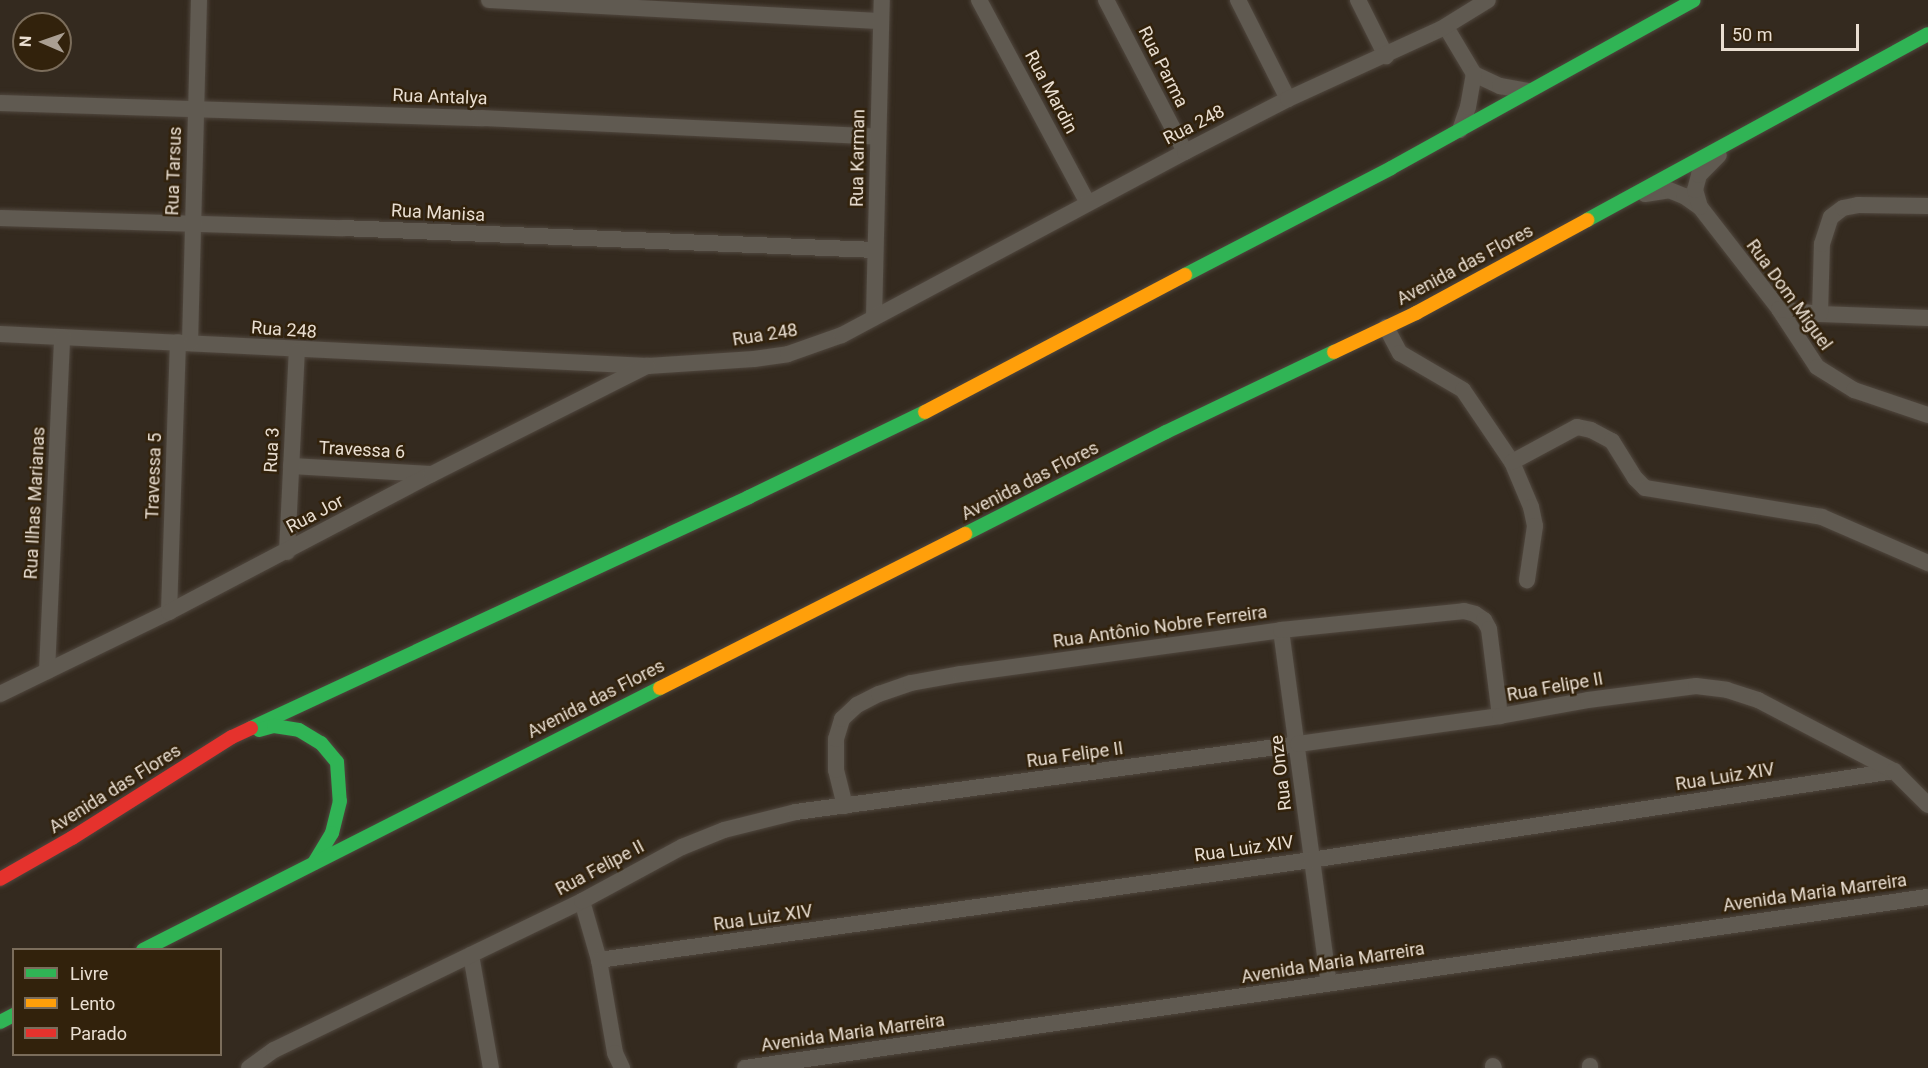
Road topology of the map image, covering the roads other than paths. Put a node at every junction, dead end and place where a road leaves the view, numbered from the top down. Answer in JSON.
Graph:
{"nodes":[{"id":1,"x":199,"y":0,"type":"edge"},
{"id":2,"x":489,"y":0,"type":"edge"},
{"id":3,"x":882,"y":0,"type":"edge"},
{"id":4,"x":979,"y":0,"type":"edge"},
{"id":5,"x":1106,"y":0,"type":"edge"},
{"id":6,"x":1238,"y":0,"type":"edge"},
{"id":7,"x":1358,"y":0,"type":"edge"},
{"id":8,"x":1488,"y":0,"type":"edge"},
{"id":9,"x":1694,"y":0,"type":"edge"},
{"id":10,"x":879,"y":21,"type":"junction"},
{"id":11,"x":1446,"y":27,"type":"junction"},
{"id":12,"x":1928,"y":34,"type":"edge"},
{"id":13,"x":1386,"y":56,"type":"junction"},
{"id":14,"x":1474,"y":74,"type":"junction"},
{"id":15,"x":1528,"y":91,"type":"junction"},
{"id":16,"x":1288,"y":99,"type":"junction"},
{"id":17,"x":0,"y":103,"type":"edge"},
{"id":18,"x":196,"y":110,"type":"junction"},
{"id":19,"x":1460,"y":130,"type":"junction"},
{"id":20,"x":1743,"y":136,"type":"junction"},
{"id":21,"x":878,"y":137,"type":"junction"},
{"id":22,"x":1185,"y":152,"type":"junction"},
{"id":23,"x":1631,"y":198,"type":"junction"},
{"id":24,"x":1088,"y":203,"type":"junction"},
{"id":25,"x":1928,"y":206,"type":"edge"},
{"id":26,"x":1700,"y":207,"type":"junction"},
{"id":27,"x":0,"y":218,"type":"edge"},
{"id":28,"x":192,"y":225,"type":"junction"},
{"id":29,"x":875,"y":250,"type":"junction"},
{"id":30,"x":1779,"y":309,"type":"junction"},
{"id":31,"x":1820,"y":314,"type":"junction"},
{"id":32,"x":874,"y":317,"type":"junction"},
{"id":33,"x":1928,"y":318,"type":"edge"},
{"id":34,"x":1386,"y":327,"type":"junction"},
{"id":35,"x":0,"y":334,"type":"edge"},
{"id":36,"x":62,"y":336,"type":"junction"},
{"id":37,"x":184,"y":342,"type":"junction"},
{"id":38,"x":297,"y":351,"type":"junction"},
{"id":39,"x":648,"y":366,"type":"junction"},
{"id":40,"x":1928,"y":415,"type":"edge"},
{"id":41,"x":1512,"y":462,"type":"junction"},
{"id":42,"x":291,"y":466,"type":"junction"},
{"id":43,"x":432,"y":474,"type":"junction"},
{"id":44,"x":286,"y":552,"type":"junction"},
{"id":45,"x":1928,"y":563,"type":"edge"},
{"id":46,"x":1527,"y":580,"type":"dead end"},
{"id":47,"x":169,"y":612,"type":"junction"},
{"id":48,"x":1281,"y":630,"type":"junction"},
{"id":49,"x":47,"y":671,"type":"junction"},
{"id":50,"x":0,"y":694,"type":"edge"},
{"id":51,"x":1500,"y":716,"type":"junction"},
{"id":52,"x":232,"y":737,"type":"junction"},
{"id":53,"x":1298,"y":744,"type":"junction"},
{"id":54,"x":1894,"y":771,"type":"junction"},
{"id":55,"x":1928,"y":805,"type":"edge"},
{"id":56,"x":845,"y":806,"type":"junction"},
{"id":57,"x":1311,"y":860,"type":"junction"},
{"id":58,"x":314,"y":862,"type":"junction"},
{"id":59,"x":0,"y":879,"type":"edge"},
{"id":60,"x":1928,"y":897,"type":"edge"},
{"id":61,"x":582,"y":901,"type":"junction"},
{"id":62,"x":147,"y":948,"type":"edge"},
{"id":63,"x":471,"y":955,"type":"junction"},
{"id":64,"x":599,"y":960,"type":"junction"},
{"id":65,"x":1329,"y":983,"type":"junction"},
{"id":66,"x":249,"y":1068,"type":"edge"},
{"id":67,"x":491,"y":1068,"type":"edge"},
{"id":68,"x":622,"y":1068,"type":"edge"},
{"id":69,"x":745,"y":1068,"type":"edge"}],
"edges":[{"from":1,"to":18,"type":"street","name":"Rua Tarsus"},
{"from":2,"to":10,"type":"street"},
{"from":3,"to":10,"type":"street","name":"Rua Karman"},
{"from":4,"to":24,"type":"street","name":"Rua Mardin"},
{"from":5,"to":22,"type":"street","name":"Rua Parma"},
{"from":6,"to":16,"type":"street"},
{"from":7,"to":13,"type":"street"},
{"from":8,"to":11,"type":"street","name":"Rua 248"},
{"from":9,"to":15,"type":"main road","name":"Avenida das Flores"},
{"from":10,"to":21,"type":"street","name":"Rua Karman"},
{"from":11,"to":13,"type":"street","name":"Rua 248"},
{"from":11,"to":14,"type":"street"},
{"from":12,"to":20,"type":"main road","name":"Avenida das Flores"},
{"from":13,"to":16,"type":"street","name":"Rua 248"},
{"from":14,"to":15,"type":"street"},
{"from":14,"to":19,"type":"street"},
{"from":15,"to":19,"type":"main road","name":"Avenida das Flores"},
{"from":16,"to":22,"type":"street","name":"Rua 248"},
{"from":17,"to":18,"type":"street","name":"Rua Antalya"},
{"from":18,"to":21,"type":"street","name":"Rua Antalya"},
{"from":18,"to":28,"type":"street","name":"Rua Tarsus"},
{"from":19,"to":52,"type":"main road","name":"Avenida das Flores"},
{"from":20,"to":23,"type":"main road","name":"Avenida das Flores"},
{"from":20,"to":26,"type":"street"},
{"from":21,"to":29,"type":"street","name":"Rua Karman"},
{"from":22,"to":24,"type":"street","name":"Rua 248"},
{"from":23,"to":26,"type":"street","name":"Rua Dom Miguel"},
{"from":23,"to":34,"type":"main road","name":"Avenida das Flores"},
{"from":24,"to":32,"type":"street","name":"Rua 248"},
{"from":25,"to":31,"type":"street"},
{"from":26,"to":30,"type":"street","name":"Rua Dom Miguel"},
{"from":27,"to":28,"type":"street","name":"Rua Manisa"},
{"from":28,"to":29,"type":"street","name":"Rua Manisa"},
{"from":28,"to":37,"type":"street","name":"Rua Tarsus"},
{"from":29,"to":32,"type":"street","name":"Rua Karman"},
{"from":30,"to":31,"type":"street"},
{"from":30,"to":40,"type":"street","name":"Rua Dom Miguel"},
{"from":31,"to":33,"type":"street"},
{"from":32,"to":39,"type":"street","name":"Rua 248"},
{"from":34,"to":41,"type":"street"},
{"from":34,"to":58,"type":"main road","name":"Avenida das Flores"},
{"from":35,"to":36,"type":"street","name":"Rua 248"},
{"from":36,"to":37,"type":"street","name":"Rua 248"},
{"from":36,"to":49,"type":"street","name":"Rua Ilhas Marianas"},
{"from":37,"to":38,"type":"street","name":"Rua 248"},
{"from":37,"to":47,"type":"street","name":"Travessa 5"},
{"from":38,"to":39,"type":"street","name":"Rua 248"},
{"from":38,"to":42,"type":"street","name":"Rua 3"},
{"from":39,"to":43,"type":"street","name":"Rua Jor"},
{"from":41,"to":45,"type":"street"},
{"from":41,"to":46,"type":"street"},
{"from":42,"to":43,"type":"street","name":"Travessa 6"},
{"from":42,"to":44,"type":"street","name":"Rua 3"},
{"from":43,"to":44,"type":"street","name":"Rua Jor"},
{"from":44,"to":47,"type":"street","name":"Rua Jor"},
{"from":47,"to":49,"type":"street","name":"Rua Jor"},
{"from":48,"to":51,"type":"street","name":"Rua Antônio Nobre Ferreira"},
{"from":48,"to":53,"type":"street","name":"Rua Onze"},
{"from":48,"to":56,"type":"street","name":"Rua Antônio Nobre Ferreira"},
{"from":49,"to":50,"type":"street","name":"Rua Jor"},
{"from":51,"to":53,"type":"street","name":"Rua Felipe II"},
{"from":51,"to":54,"type":"street","name":"Rua Felipe II"},
{"from":52,"to":58,"type":"main road"},
{"from":52,"to":59,"type":"main road","name":"Avenida das Flores"},
{"from":53,"to":56,"type":"street","name":"Rua Felipe II"},
{"from":53,"to":57,"type":"street","name":"Rua Onze"},
{"from":54,"to":55,"type":"street","name":"Rua Felipe II"},
{"from":54,"to":57,"type":"street","name":"Rua Luiz XIV"},
{"from":56,"to":61,"type":"street","name":"Rua Felipe II"},
{"from":57,"to":64,"type":"street","name":"Rua Luiz XIV"},
{"from":57,"to":65,"type":"street","name":"Rua Onze"},
{"from":58,"to":62,"type":"main road","name":"Avenida das Flores"},
{"from":60,"to":65,"type":"street","name":"Avenida Maria Marreira"},
{"from":61,"to":63,"type":"street","name":"Rua Felipe II"},
{"from":61,"to":64,"type":"street"},
{"from":63,"to":66,"type":"street","name":"Rua Felipe II"},
{"from":63,"to":67,"type":"street"},
{"from":64,"to":68,"type":"street"},
{"from":65,"to":69,"type":"street","name":"Avenida Maria Marreira"}]}
